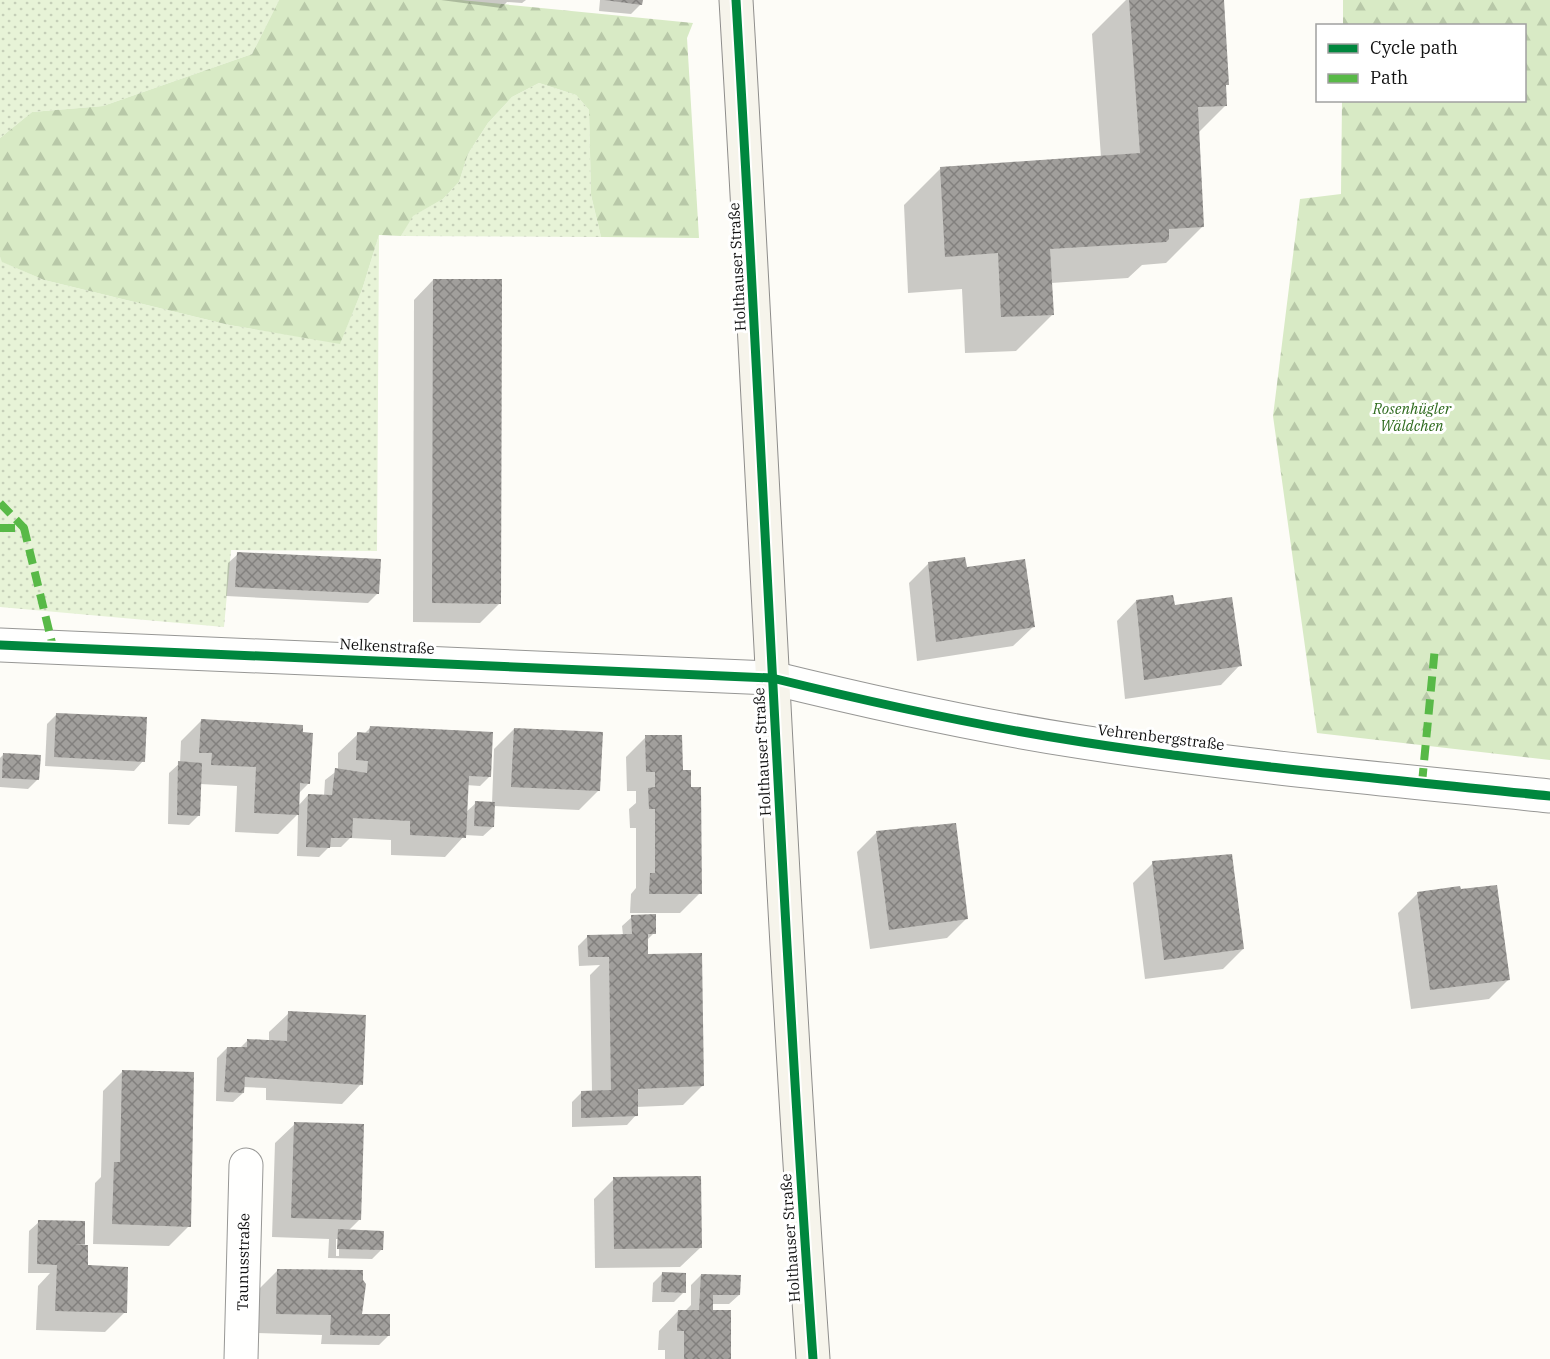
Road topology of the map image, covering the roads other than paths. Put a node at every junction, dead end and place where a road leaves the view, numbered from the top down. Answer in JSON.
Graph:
{"nodes":[{"id":1,"x":736,"y":0,"type":"edge"},
{"id":2,"x":0,"y":645,"type":"edge"},
{"id":3,"x":772,"y":678,"type":"junction"},
{"id":4,"x":1550,"y":796,"type":"edge"},
{"id":5,"x":246,"y":1165,"type":"dead end"},
{"id":6,"x":241,"y":1359,"type":"edge"},
{"id":7,"x":813,"y":1359,"type":"edge"}],
"edges":[{"from":1,"to":3,"type":"street","name":"Holthauser Straße"},
{"from":2,"to":3,"type":"street","name":"Nelkenstraße"},
{"from":3,"to":4,"type":"street","name":"Vehrenbergstraße"},
{"from":3,"to":7,"type":"street","name":"Holthauser Straße"},
{"from":5,"to":6,"type":"street","name":"Taunusstraße"}]}
